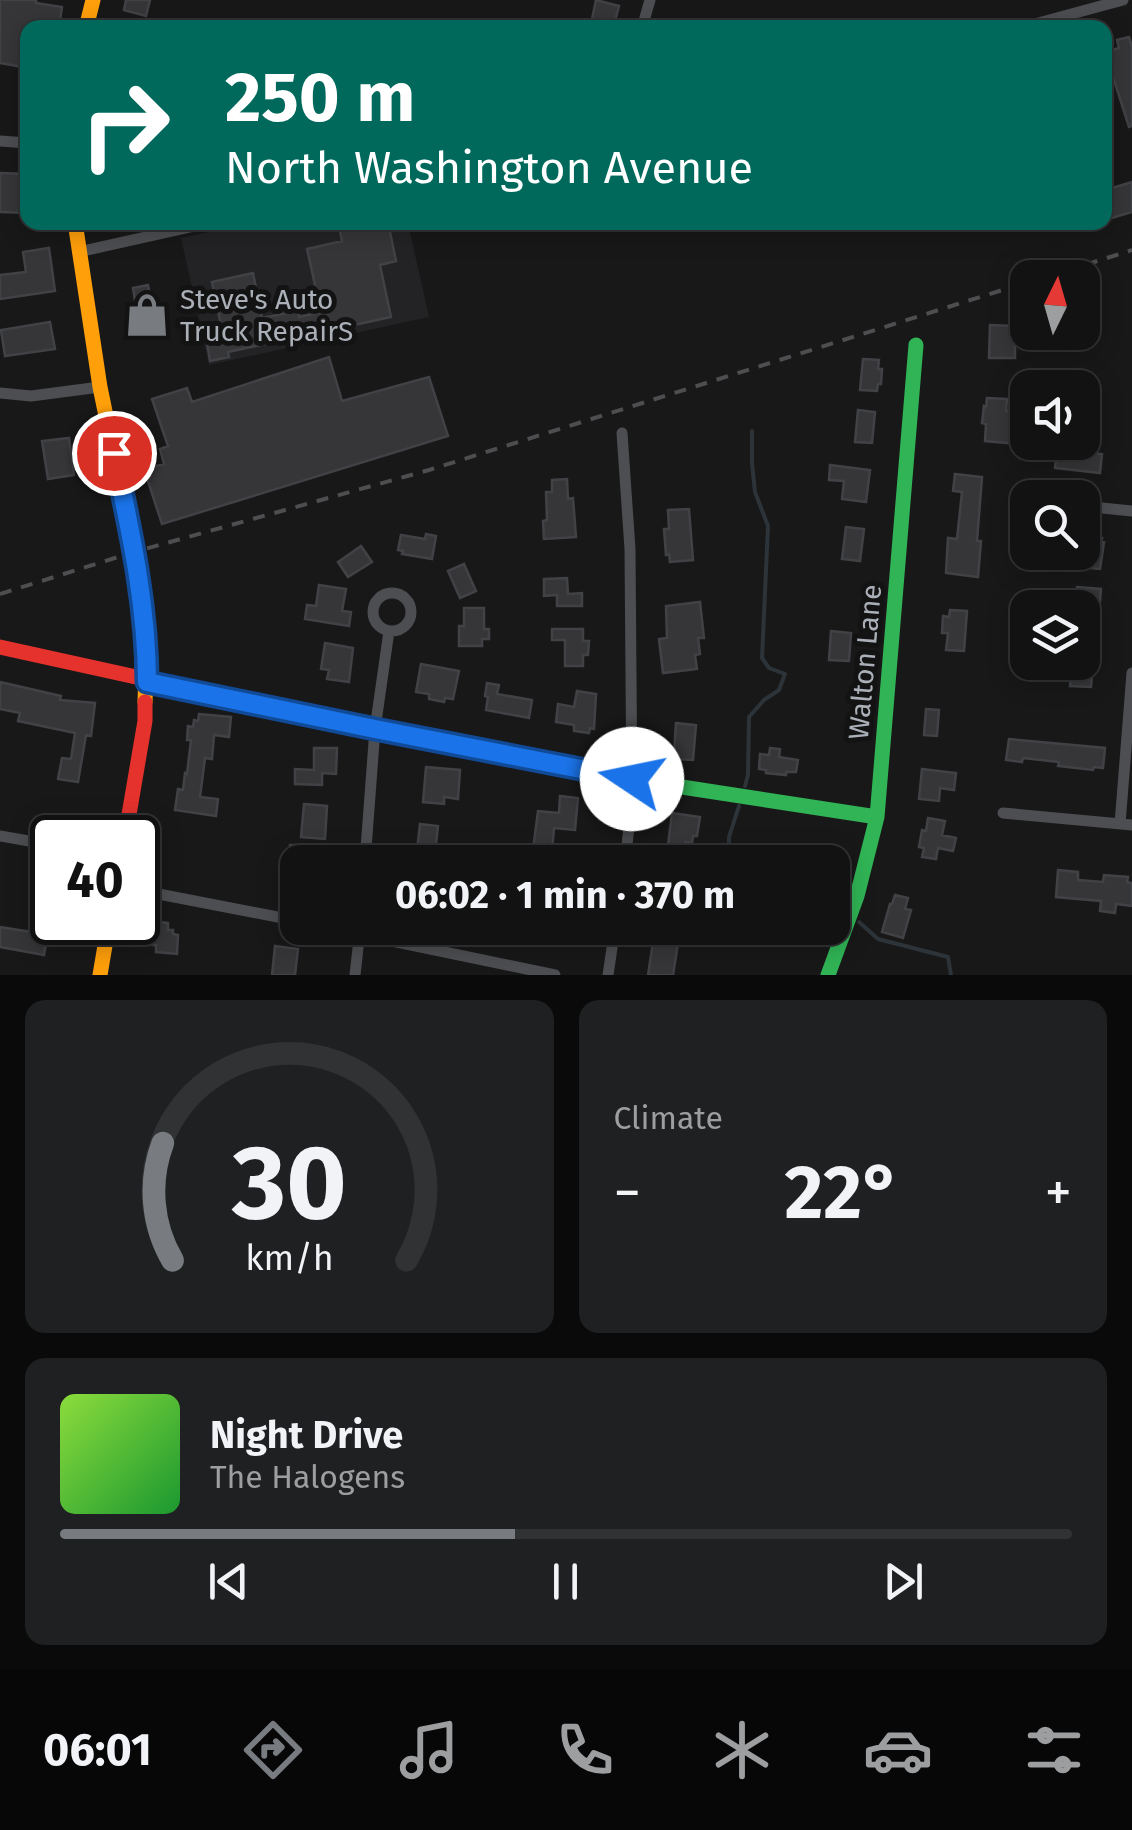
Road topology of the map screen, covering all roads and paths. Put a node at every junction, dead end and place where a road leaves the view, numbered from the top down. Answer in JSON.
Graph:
{"nodes":[{"id":1,"x":1116,"y":1,"type":"edge"},
{"id":2,"x":1048,"y":20,"type":"edge"},
{"id":3,"x":75,"y":230,"type":"edge"},
{"id":4,"x":178,"y":230,"type":"edge"},
{"id":5,"x":78,"y":252,"type":"junction"},
{"id":6,"x":916,"y":345,"type":"dead end"},
{"id":7,"x":100,"y":387,"type":"junction"},
{"id":8,"x":0,"y":393,"type":"edge"},
{"id":9,"x":622,"y":433,"type":"dead end"},
{"id":10,"x":1100,"y":508,"type":"edge"},
{"id":11,"x":1132,"y":511,"type":"edge"},
{"id":12,"x":389,"y":631,"type":"dead end"},
{"id":13,"x":0,"y":647,"type":"edge"},
{"id":14,"x":1132,"y":674,"type":"edge"},
{"id":15,"x":147,"y":682,"type":"junction"},
{"id":16,"x":375,"y":729,"type":"junction"},
{"id":17,"x":632,"y":779,"type":"junction"},
{"id":18,"x":1003,"y":813,"type":"dead end"},
{"id":19,"x":129,"y":815,"type":"edge"},
{"id":20,"x":877,"y":817,"type":"junction"},
{"id":21,"x":1126,"y":824,"type":"edge"},
{"id":22,"x":0,"y":836,"type":"edge"},
{"id":23,"x":30,"y":842,"type":"edge"},
{"id":24,"x":366,"y":845,"type":"edge"},
{"id":25,"x":627,"y":845,"type":"edge"},
{"id":26,"x":160,"y":894,"type":"edge"},
{"id":27,"x":280,"y":918,"type":"edge"},
{"id":28,"x":105,"y":945,"type":"edge"},
{"id":29,"x":358,"y":945,"type":"edge"},
{"id":30,"x":425,"y":945,"type":"edge"},
{"id":31,"x":612,"y":945,"type":"edge"},
{"id":32,"x":100,"y":975,"type":"edge"},
{"id":33,"x":355,"y":975,"type":"edge"},
{"id":34,"x":555,"y":975,"type":"edge"},
{"id":35,"x":608,"y":975,"type":"edge"},
{"id":36,"x":828,"y":975,"type":"edge"}],
"edges":[{"from":1,"to":2,"type":"street"},
{"from":3,"to":5,"type":"street"},
{"from":4,"to":5,"type":"street"},
{"from":5,"to":7,"type":"street"},
{"from":6,"to":20,"type":"street","name":"Walton Lane"},
{"from":7,"to":8,"type":"street"},
{"from":7,"to":15,"type":"street"},
{"from":9,"to":17,"type":"street"},
{"from":10,"to":11,"type":"street"},
{"from":12,"to":16,"type":"street"},
{"from":13,"to":15,"type":"street"},
{"from":14,"to":21,"type":"street"},
{"from":15,"to":16,"type":"street"},
{"from":15,"to":19,"type":"street"},
{"from":16,"to":17,"type":"street"},
{"from":16,"to":24,"type":"street"},
{"from":17,"to":20,"type":"street"},
{"from":17,"to":25,"type":"street"},
{"from":18,"to":21,"type":"street"},
{"from":20,"to":36,"type":"street","name":"Walton Lane"},
{"from":22,"to":23,"type":"street"},
{"from":26,"to":27,"type":"street"},
{"from":28,"to":32,"type":"street"},
{"from":29,"to":33,"type":"street"},
{"from":30,"to":34,"type":"street"},
{"from":31,"to":35,"type":"street"}]}
